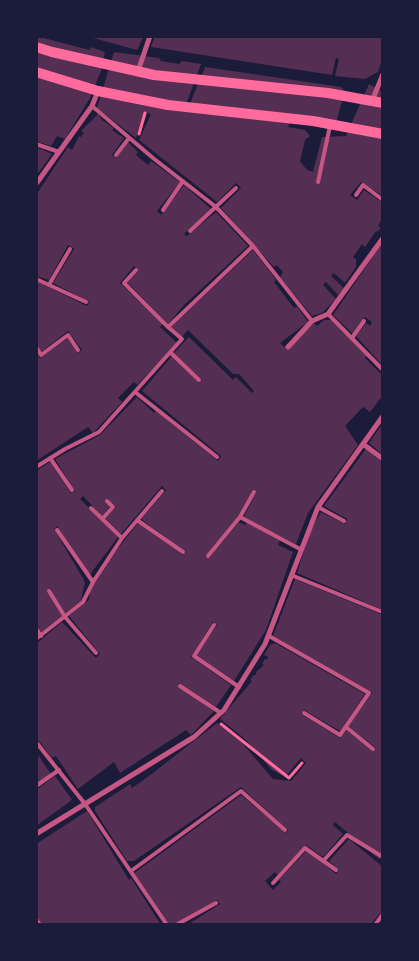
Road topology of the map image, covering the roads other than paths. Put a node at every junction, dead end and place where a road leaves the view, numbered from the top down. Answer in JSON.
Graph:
{"nodes":[{"id":1,"x":150,"y":36,"type":"edge"},
{"id":2,"x":36,"y":46,"type":"edge"},
{"id":3,"x":36,"y":72,"type":"edge"},
{"id":4,"x":138,"y":72,"type":"junction"},
{"id":5,"x":383,"y":74,"type":"edge"},
{"id":6,"x":98,"y":90,"type":"junction"},
{"id":7,"x":372,"y":101,"type":"junction"},
{"id":8,"x":383,"y":103,"type":"edge"},
{"id":9,"x":92,"y":106,"type":"junction"},
{"id":10,"x":331,"y":124,"type":"junction"},
{"id":11,"x":383,"y":134,"type":"edge"},
{"id":12,"x":129,"y":138,"type":"junction"},
{"id":13,"x":36,"y":144,"type":"edge"},
{"id":14,"x":59,"y":152,"type":"junction"},
{"id":15,"x":116,"y":155,"type":"dead end"},
{"id":16,"x":183,"y":181,"type":"junction"},
{"id":17,"x":318,"y":182,"type":"dead end"},
{"id":18,"x":36,"y":184,"type":"edge"},
{"id":19,"x":236,"y":188,"type":"dead end"},
{"id":20,"x":356,"y":195,"type":"dead end"},
{"id":21,"x":383,"y":200,"type":"edge"},
{"id":22,"x":216,"y":208,"type":"junction"},
{"id":23,"x":163,"y":210,"type":"dead end"},
{"id":24,"x":190,"y":231,"type":"dead end"},
{"id":25,"x":383,"y":238,"type":"edge"},
{"id":26,"x":253,"y":246,"type":"junction"},
{"id":27,"x":70,"y":249,"type":"dead end"},
{"id":28,"x":136,"y":270,"type":"dead end"},
{"id":29,"x":36,"y":279,"type":"edge"},
{"id":30,"x":50,"y":284,"type":"junction"},
{"id":31,"x":86,"y":302,"type":"dead end"},
{"id":32,"x":328,"y":314,"type":"junction"},
{"id":33,"x":312,"y":321,"type":"junction"},
{"id":34,"x":364,"y":321,"type":"dead end"},
{"id":35,"x":168,"y":327,"type":"junction"},
{"id":36,"x":352,"y":338,"type":"junction"},
{"id":37,"x":288,"y":347,"type":"dead end"},
{"id":38,"x":36,"y":348,"type":"edge"},
{"id":39,"x":78,"y":350,"type":"dead end"},
{"id":40,"x":171,"y":353,"type":"junction"},
{"id":41,"x":383,"y":370,"type":"edge"},
{"id":42,"x":199,"y":380,"type":"dead end"},
{"id":43,"x":135,"y":392,"type":"junction"},
{"id":44,"x":383,"y":416,"type":"edge"},
{"id":45,"x":364,"y":444,"type":"junction"},
{"id":46,"x":218,"y":457,"type":"dead end"},
{"id":47,"x":50,"y":458,"type":"junction"},
{"id":48,"x":383,"y":459,"type":"edge"},
{"id":49,"x":36,"y":467,"type":"edge"},
{"id":50,"x":72,"y":490,"type":"dead end"},
{"id":51,"x":162,"y":491,"type":"dead end"},
{"id":52,"x":254,"y":492,"type":"dead end"},
{"id":53,"x":107,"y":502,"type":"dead end"},
{"id":54,"x":318,"y":507,"type":"junction"},
{"id":55,"x":91,"y":508,"type":"dead end"},
{"id":56,"x":240,"y":518,"type":"junction"},
{"id":57,"x":102,"y":519,"type":"junction"},
{"id":58,"x":137,"y":520,"type":"junction"},
{"id":59,"x":344,"y":521,"type":"dead end"},
{"id":60,"x":57,"y":530,"type":"dead end"},
{"id":61,"x":122,"y":538,"type":"junction"},
{"id":62,"x":300,"y":548,"type":"junction"},
{"id":63,"x":183,"y":552,"type":"dead end"},
{"id":64,"x":208,"y":556,"type":"dead end"},
{"id":65,"x":291,"y":576,"type":"junction"},
{"id":66,"x":93,"y":582,"type":"junction"},
{"id":67,"x":49,"y":591,"type":"dead end"},
{"id":68,"x":380,"y":611,"type":"dead end"},
{"id":69,"x":64,"y":617,"type":"junction"},
{"id":70,"x":214,"y":625,"type":"dead end"},
{"id":71,"x":36,"y":628,"type":"edge"},
{"id":72,"x":41,"y":636,"type":"junction"},
{"id":73,"x":269,"y":636,"type":"junction"},
{"id":74,"x":36,"y":639,"type":"edge"},
{"id":75,"x":96,"y":654,"type":"dead end"},
{"id":76,"x":180,"y":686,"type":"dead end"},
{"id":77,"x":239,"y":687,"type":"junction"},
{"id":78,"x":221,"y":713,"type":"junction"},
{"id":79,"x":304,"y":713,"type":"dead end"},
{"id":80,"x":346,"y":727,"type":"junction"},
{"id":81,"x":36,"y":742,"type":"edge"},
{"id":82,"x":373,"y":749,"type":"dead end"},
{"id":83,"x":59,"y":770,"type":"junction"},
{"id":84,"x":36,"y":786,"type":"edge"},
{"id":85,"x":85,"y":804,"type":"junction"},
{"id":86,"x":285,"y":830,"type":"dead end"},
{"id":87,"x":36,"y":834,"type":"edge"},
{"id":88,"x":383,"y":857,"type":"edge"},
{"id":89,"x":324,"y":860,"type":"junction"},
{"id":90,"x":336,"y":870,"type":"dead end"},
{"id":91,"x":131,"y":871,"type":"junction"},
{"id":92,"x":273,"y":883,"type":"dead end"},
{"id":93,"x":216,"y":903,"type":"dead end"},
{"id":94,"x":383,"y":914,"type":"edge"},
{"id":95,"x":36,"y":919,"type":"edge"},
{"id":96,"x":40,"y":925,"type":"edge"},
{"id":97,"x":167,"y":925,"type":"edge"},
{"id":98,"x":176,"y":925,"type":"edge"},
{"id":99,"x":375,"y":925,"type":"edge"}],
"edges":[{"from":1,"to":4,"type":"street"},
{"from":2,"to":4,"type":"main road"},
{"from":3,"to":6,"type":"main road"},
{"from":4,"to":7,"type":"main road"},
{"from":5,"to":7,"type":"street"},
{"from":6,"to":9,"type":"street"},
{"from":6,"to":10,"type":"main road"},
{"from":7,"to":8,"type":"main road"},
{"from":9,"to":12,"type":"lane"},
{"from":9,"to":14,"type":"street"},
{"from":10,"to":11,"type":"main road"},
{"from":10,"to":17,"type":"lane"},
{"from":12,"to":15,"type":"lane"},
{"from":12,"to":16,"type":"lane"},
{"from":13,"to":14,"type":"lane"},
{"from":14,"to":18,"type":"street"},
{"from":16,"to":22,"type":"lane"},
{"from":16,"to":23,"type":"lane"},
{"from":19,"to":22,"type":"lane"},
{"from":20,"to":21,"type":"lane"},
{"from":22,"to":24,"type":"lane"},
{"from":22,"to":26,"type":"lane"},
{"from":25,"to":32,"type":"street"},
{"from":26,"to":33,"type":"lane"},
{"from":26,"to":35,"type":"lane"},
{"from":27,"to":30,"type":"lane"},
{"from":28,"to":35,"type":"lane"},
{"from":29,"to":30,"type":"lane"},
{"from":30,"to":31,"type":"lane"},
{"from":32,"to":33,"type":"street"},
{"from":32,"to":36,"type":"lane"},
{"from":33,"to":37,"type":"street"},
{"from":34,"to":36,"type":"lane"},
{"from":35,"to":40,"type":"lane"},
{"from":36,"to":41,"type":"lane"},
{"from":38,"to":39,"type":"lane"},
{"from":40,"to":42,"type":"lane"},
{"from":40,"to":43,"type":"lane"},
{"from":43,"to":46,"type":"lane"},
{"from":43,"to":47,"type":"lane"},
{"from":44,"to":45,"type":"street"},
{"from":45,"to":48,"type":"street"},
{"from":45,"to":54,"type":"street"},
{"from":47,"to":49,"type":"lane"},
{"from":47,"to":50,"type":"lane"},
{"from":51,"to":58,"type":"lane"},
{"from":52,"to":56,"type":"lane"},
{"from":53,"to":57,"type":"lane"},
{"from":54,"to":59,"type":"lane"},
{"from":54,"to":62,"type":"street"},
{"from":55,"to":57,"type":"lane"},
{"from":56,"to":62,"type":"lane"},
{"from":56,"to":64,"type":"lane"},
{"from":57,"to":61,"type":"lane"},
{"from":58,"to":61,"type":"lane"},
{"from":58,"to":63,"type":"lane"},
{"from":60,"to":66,"type":"lane"},
{"from":61,"to":66,"type":"lane"},
{"from":62,"to":65,"type":"street"},
{"from":65,"to":68,"type":"lane"},
{"from":65,"to":73,"type":"street"},
{"from":66,"to":69,"type":"lane"},
{"from":67,"to":69,"type":"lane"},
{"from":69,"to":72,"type":"lane"},
{"from":69,"to":75,"type":"lane"},
{"from":70,"to":77,"type":"lane"},
{"from":71,"to":72,"type":"lane"},
{"from":72,"to":74,"type":"lane"},
{"from":73,"to":77,"type":"street"},
{"from":73,"to":80,"type":"lane"},
{"from":76,"to":78,"type":"lane"},
{"from":77,"to":78,"type":"street"},
{"from":78,"to":85,"type":"street"},
{"from":79,"to":80,"type":"lane"},
{"from":80,"to":82,"type":"lane"},
{"from":81,"to":83,"type":"lane"},
{"from":83,"to":84,"type":"lane"},
{"from":83,"to":85,"type":"lane"},
{"from":85,"to":87,"type":"street"},
{"from":85,"to":91,"type":"lane"},
{"from":86,"to":91,"type":"lane"},
{"from":88,"to":89,"type":"lane"},
{"from":89,"to":90,"type":"lane"},
{"from":89,"to":92,"type":"lane"},
{"from":91,"to":97,"type":"lane"},
{"from":93,"to":98,"type":"lane"},
{"from":94,"to":99,"type":"lane"},
{"from":95,"to":96,"type":"lane"}]}
